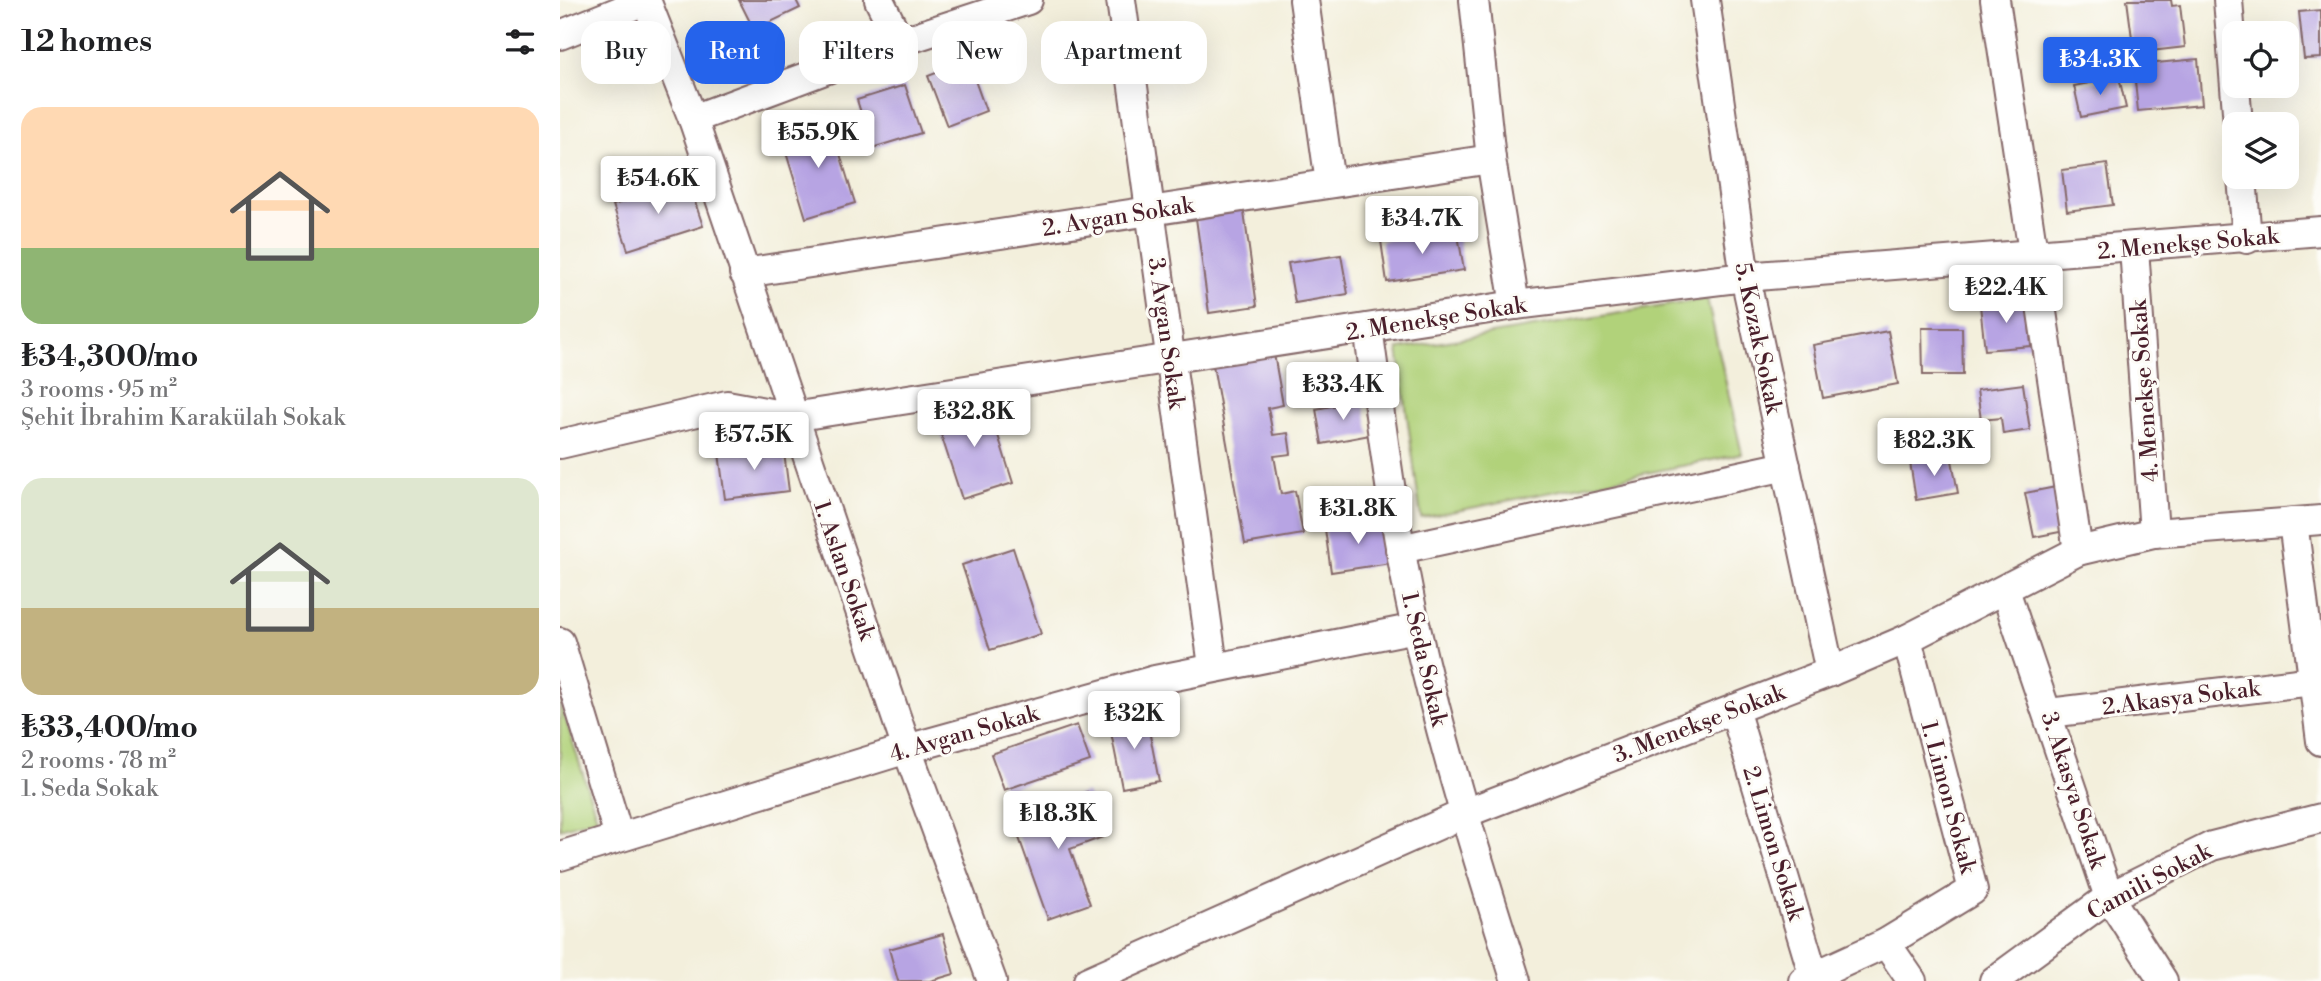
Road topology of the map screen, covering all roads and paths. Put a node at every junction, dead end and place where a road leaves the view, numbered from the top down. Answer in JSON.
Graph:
{"nodes":[{"id":1,"x":647,"y":0,"type":"edge"},
{"id":2,"x":879,"y":0,"type":"edge"},
{"id":3,"x":1028,"y":0,"type":"edge"},
{"id":4,"x":1121,"y":0,"type":"edge"},
{"id":5,"x":1304,"y":0,"type":"edge"},
{"id":6,"x":1474,"y":0,"type":"edge"},
{"id":7,"x":1705,"y":0,"type":"edge"},
{"id":8,"x":1996,"y":0,"type":"edge"},
{"id":9,"x":2228,"y":0,"type":"edge"},
{"id":10,"x":890,"y":21,"type":"edge"},
{"id":11,"x":560,"y":35,"type":"edge"},
{"id":12,"x":918,"y":36,"type":"edge"},
{"id":13,"x":799,"y":80,"type":"edge"},
{"id":14,"x":2237,"y":112,"type":"edge"},
{"id":15,"x":693,"y":119,"type":"junction"},
{"id":16,"x":1491,"y":159,"type":"junction"},
{"id":17,"x":1330,"y":183,"type":"junction"},
{"id":18,"x":2243,"y":189,"type":"edge"},
{"id":19,"x":1150,"y":211,"type":"junction"},
{"id":20,"x":2321,"y":231,"type":"edge"},
{"id":21,"x":2247,"y":239,"type":"junction"},
{"id":22,"x":2134,"y":248,"type":"junction"},
{"id":23,"x":2034,"y":256,"type":"junction"},
{"id":24,"x":744,"y":273,"type":"junction"},
{"id":25,"x":1745,"y":277,"type":"junction"},
{"id":26,"x":1514,"y":305,"type":"junction"},
{"id":27,"x":1368,"y":328,"type":"junction"},
{"id":28,"x":1170,"y":361,"type":"junction"},
{"id":29,"x":792,"y":417,"type":"junction"},
{"id":30,"x":560,"y":444,"type":"edge"},
{"id":31,"x":1786,"y":466,"type":"junction"},
{"id":32,"x":2321,"y":520,"type":"edge"},
{"id":33,"x":2293,"y":522,"type":"junction"},
{"id":34,"x":2154,"y":533,"type":"junction"},
{"id":35,"x":1400,"y":549,"type":"junction"},
{"id":36,"x":2078,"y":551,"type":"junction"},
{"id":37,"x":2005,"y":590,"type":"junction"},
{"id":38,"x":1416,"y":628,"type":"junction"},
{"id":39,"x":1907,"y":639,"type":"junction"},
{"id":40,"x":560,"y":642,"type":"edge"},
{"id":41,"x":1213,"y":666,"type":"junction"},
{"id":42,"x":1830,"y":672,"type":"junction"},
{"id":43,"x":2313,"y":681,"type":"junction"},
{"id":44,"x":1734,"y":709,"type":"junction"},
{"id":45,"x":2049,"y":713,"type":"junction"},
{"id":46,"x":2321,"y":741,"type":"edge"},
{"id":47,"x":907,"y":748,"type":"junction"},
{"id":48,"x":1463,"y":814,"type":"junction"},
{"id":49,"x":2321,"y":818,"type":"edge"},
{"id":50,"x":619,"y":837,"type":"junction"},
{"id":51,"x":560,"y":856,"type":"edge"},
{"id":52,"x":2109,"y":897,"type":"junction"},
{"id":53,"x":1886,"y":943,"type":"junction"},
{"id":54,"x":1808,"y":979,"type":"edge"},
{"id":55,"x":992,"y":981,"type":"edge"},
{"id":56,"x":1088,"y":981,"type":"edge"},
{"id":57,"x":1516,"y":981,"type":"edge"},
{"id":58,"x":1912,"y":981,"type":"edge"},
{"id":59,"x":1994,"y":981,"type":"edge"},
{"id":60,"x":2163,"y":981,"type":"edge"}],
"edges":[{"from":1,"to":11,"type":"street"},
{"from":1,"to":15,"type":"street","name":"1. Aslan Sokak"},
{"from":2,"to":10,"type":"street"},
{"from":3,"to":12,"type":"street"},
{"from":4,"to":19,"type":"street","name":"3. Avgan Sokak"},
{"from":5,"to":17,"type":"street"},
{"from":6,"to":16,"type":"street"},
{"from":7,"to":25,"type":"street","name":"5. Kozak Sokak"},
{"from":8,"to":23,"type":"street"},
{"from":9,"to":14,"type":"street"},
{"from":13,"to":15,"type":"street"},
{"from":15,"to":24,"type":"street","name":"1. Aslan Sokak"},
{"from":16,"to":17,"type":"street","name":"2. Avgan Sokak"},
{"from":16,"to":26,"type":"street"},
{"from":17,"to":19,"type":"street","name":"2. Avgan Sokak"},
{"from":18,"to":21,"type":"street"},
{"from":19,"to":24,"type":"street","name":"2. Avgan Sokak"},
{"from":19,"to":28,"type":"street","name":"3. Avgan Sokak"},
{"from":20,"to":21,"type":"street","name":"2. Menekşe Sokak"},
{"from":21,"to":22,"type":"street","name":"2. Menekşe Sokak"},
{"from":22,"to":23,"type":"street","name":"2. Menekşe Sokak"},
{"from":22,"to":34,"type":"street","name":"4. Menekşe Sokak"},
{"from":23,"to":25,"type":"street","name":"2. Menekşe Sokak"},
{"from":23,"to":36,"type":"street"},
{"from":24,"to":29,"type":"street","name":"1. Aslan Sokak"},
{"from":25,"to":26,"type":"street","name":"2. Menekşe Sokak"},
{"from":25,"to":31,"type":"street","name":"5. Kozak Sokak"},
{"from":26,"to":27,"type":"street","name":"2. Menekşe Sokak"},
{"from":27,"to":28,"type":"street","name":"2. Menekşe Sokak"},
{"from":27,"to":35,"type":"street","name":"1. Seda Sokak"},
{"from":28,"to":29,"type":"street","name":"2. Menekşe Sokak"},
{"from":28,"to":41,"type":"street","name":"3. Avgan Sokak"},
{"from":29,"to":30,"type":"street","name":"2. Menekşe Sokak"},
{"from":29,"to":47,"type":"street","name":"1. Aslan Sokak"},
{"from":31,"to":35,"type":"street"},
{"from":31,"to":42,"type":"street","name":"5. Kozak Sokak"},
{"from":32,"to":33,"type":"street","name":"3. Menekşe Sokak"},
{"from":33,"to":34,"type":"street","name":"3. Menekşe Sokak"},
{"from":33,"to":43,"type":"street"},
{"from":34,"to":36,"type":"street","name":"3. Menekşe Sokak"},
{"from":35,"to":38,"type":"street","name":"1. Seda Sokak"},
{"from":36,"to":37,"type":"street","name":"3. Menekşe Sokak"},
{"from":37,"to":39,"type":"street","name":"3. Menekşe Sokak"},
{"from":37,"to":45,"type":"street","name":"3. Akasya Sokak"},
{"from":38,"to":41,"type":"street","name":"4. Avgan Sokak"},
{"from":38,"to":48,"type":"street","name":"1. Seda Sokak"},
{"from":39,"to":42,"type":"street","name":"3. Menekşe Sokak"},
{"from":39,"to":53,"type":"street","name":"1. Limon Sokak"},
{"from":40,"to":50,"type":"street"},
{"from":41,"to":47,"type":"street","name":"4. Avgan Sokak"},
{"from":42,"to":44,"type":"street","name":"3. Menekşe Sokak"},
{"from":43,"to":45,"type":"street","name":"2.Akasya Sokak"},
{"from":43,"to":46,"type":"street"},
{"from":44,"to":48,"type":"street","name":"3. Menekşe Sokak"},
{"from":44,"to":54,"type":"street","name":"2. Limon Sokak"},
{"from":45,"to":52,"type":"street","name":"3. Akasya Sokak"},
{"from":47,"to":50,"type":"street","name":"4. Avgan Sokak"},
{"from":47,"to":55,"type":"street","name":"1. Aslan Sokak"},
{"from":48,"to":56,"type":"street","name":"3. Menekşe Sokak"},
{"from":48,"to":57,"type":"street","name":"1. Seda Sokak"},
{"from":49,"to":52,"type":"street","name":"Camili Sokak"},
{"from":50,"to":51,"type":"street","name":"4. Avgan Sokak"},
{"from":52,"to":59,"type":"street","name":"Camili Sokak"},
{"from":52,"to":60,"type":"street","name":"3. Akasya Sokak"},
{"from":53,"to":54,"type":"street","name":"1. Limon Sokak"},
{"from":53,"to":58,"type":"street"}]}
